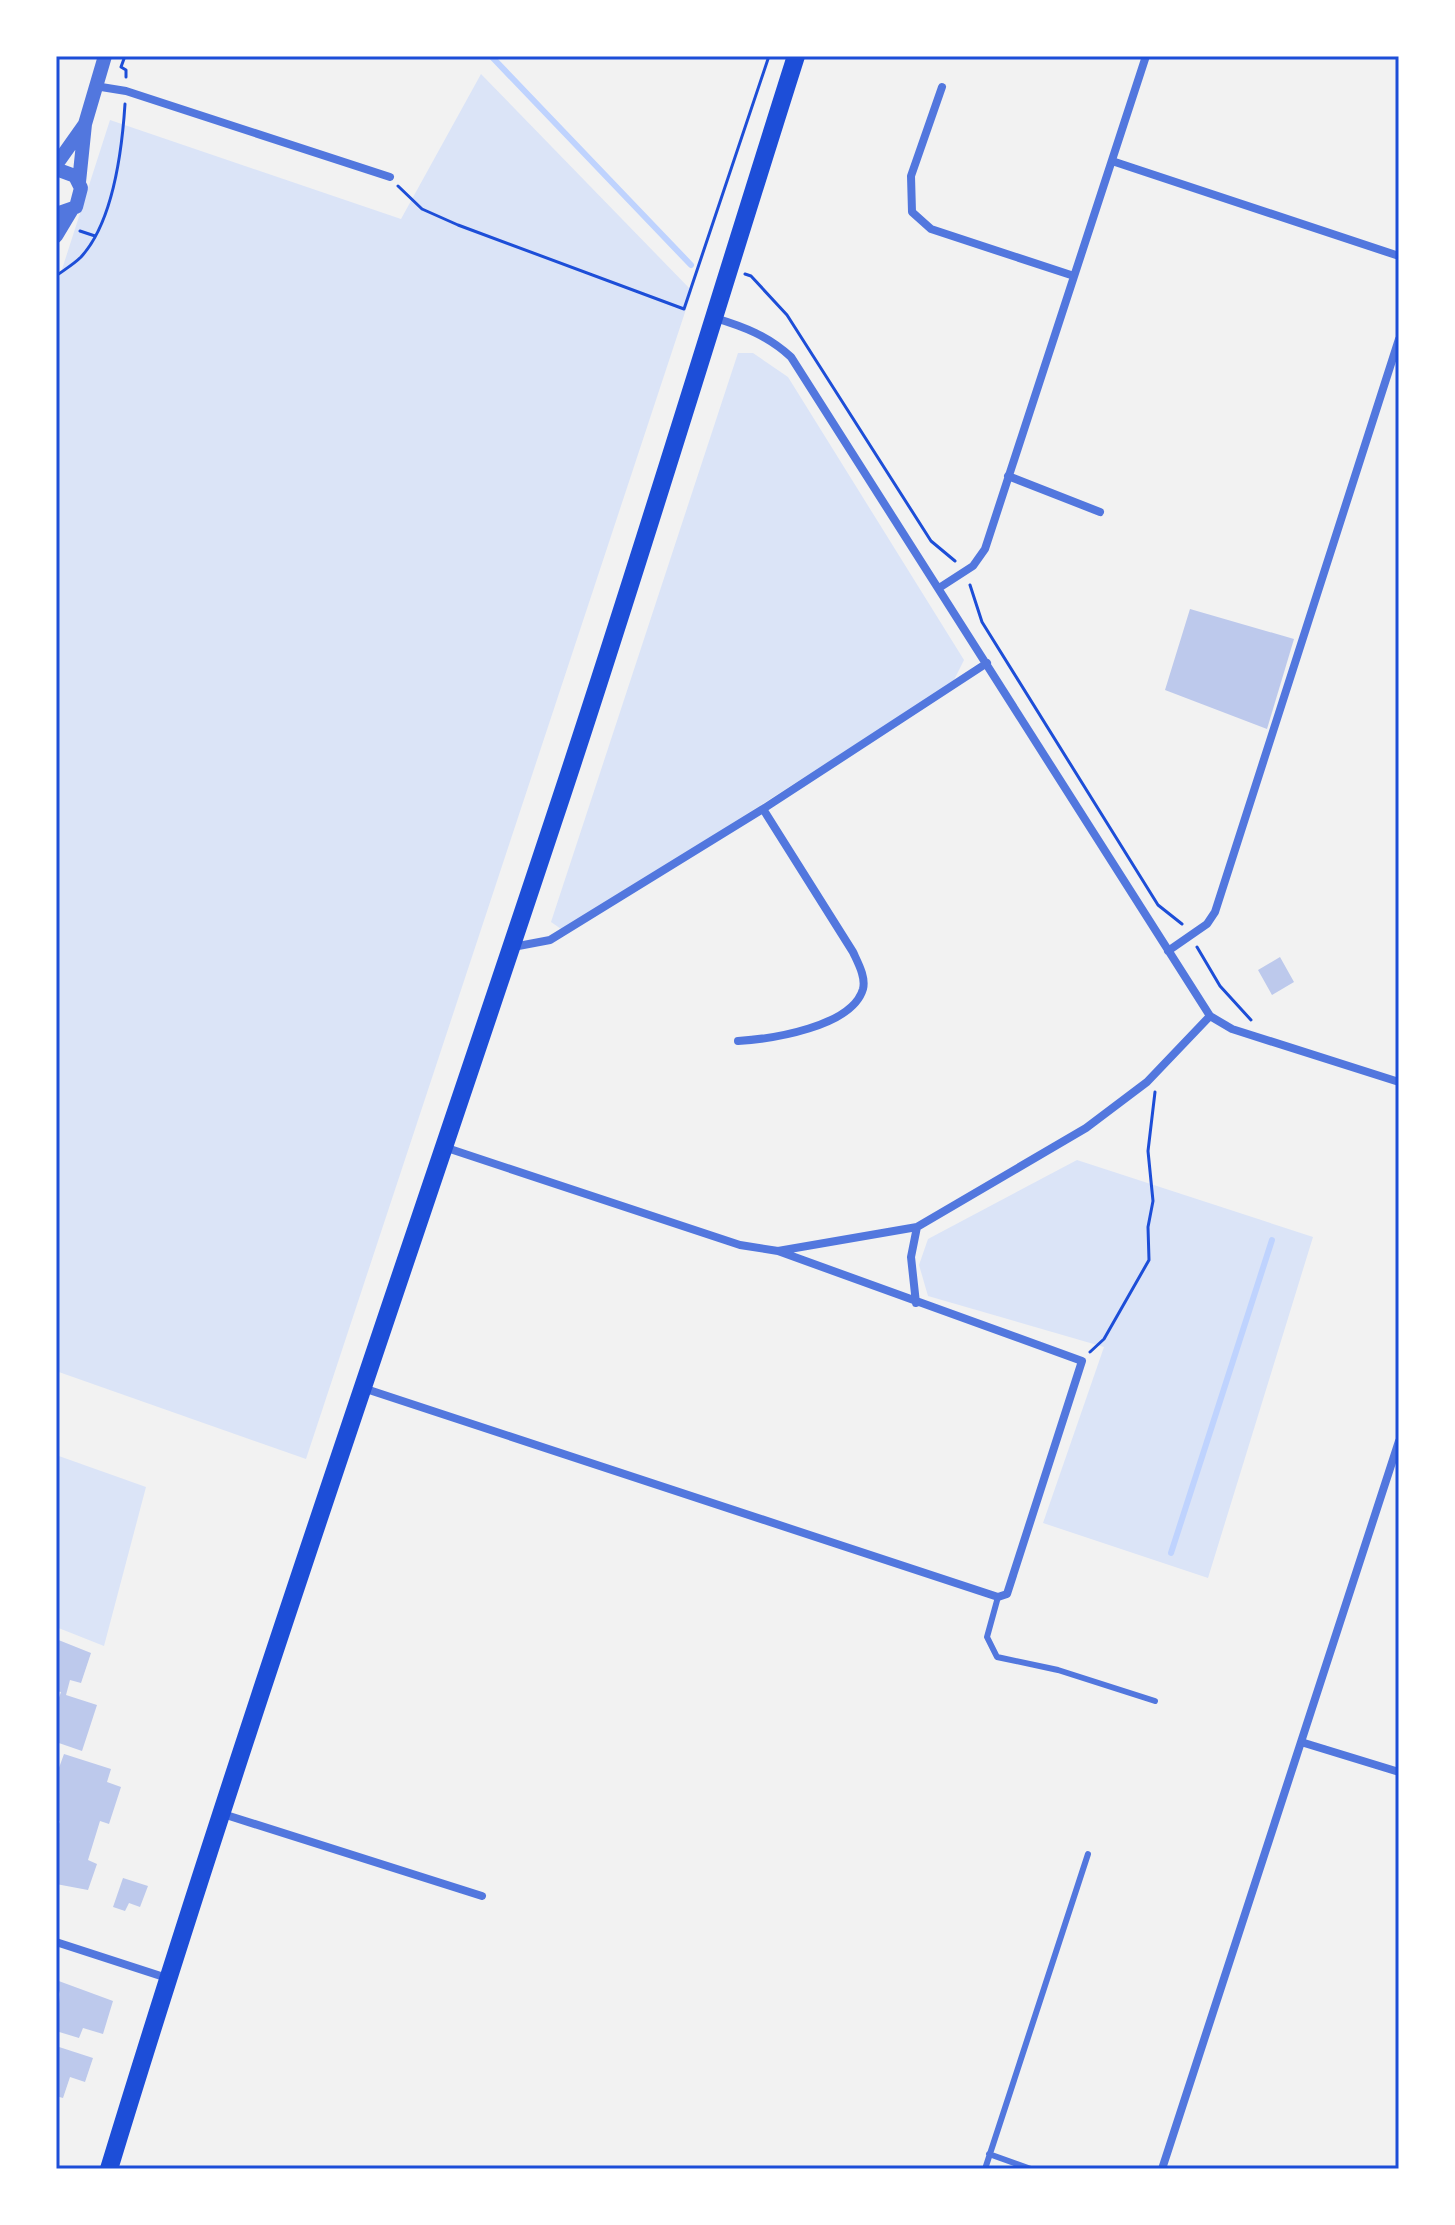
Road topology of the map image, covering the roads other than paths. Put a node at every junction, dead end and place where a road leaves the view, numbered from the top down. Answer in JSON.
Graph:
{"nodes":[{"id":1,"x":105,"y":56,"type":"edge"},
{"id":2,"x":796,"y":56,"type":"edge"},
{"id":3,"x":1146,"y":56,"type":"edge"},
{"id":4,"x":95,"y":86,"type":"junction"},
{"id":5,"x":942,"y":87,"type":"dead end"},
{"id":6,"x":85,"y":124,"type":"junction"},
{"id":7,"x":1112,"y":161,"type":"junction"},
{"id":8,"x":56,"y":167,"type":"edge"},
{"id":9,"x":390,"y":177,"type":"road end"},
{"id":10,"x":79,"y":182,"type":"junction"},
{"id":11,"x":63,"y":212,"type":"edge"},
{"id":12,"x":56,"y":236,"type":"edge"},
{"id":13,"x":1399,"y":256,"type":"edge"},
{"id":14,"x":1074,"y":276,"type":"junction"},
{"id":15,"x":715,"y":318,"type":"junction"},
{"id":16,"x":1399,"y":339,"type":"edge"},
{"id":17,"x":1008,"y":476,"type":"junction"},
{"id":18,"x":1100,"y":512,"type":"dead end"},
{"id":19,"x":939,"y":588,"type":"junction"},
{"id":20,"x":987,"y":663,"type":"junction"},
{"id":21,"x":763,"y":809,"type":"junction"},
{"id":22,"x":510,"y":947,"type":"junction"},
{"id":23,"x":1168,"y":951,"type":"junction"},
{"id":24,"x":1210,"y":1016,"type":"junction"},
{"id":25,"x":738,"y":1041,"type":"dead end"},
{"id":26,"x":1399,"y":1082,"type":"edge"},
{"id":27,"x":442,"y":1146,"type":"junction"},
{"id":28,"x":917,"y":1227,"type":"junction"},
{"id":29,"x":778,"y":1251,"type":"junction"},
{"id":30,"x":916,"y":1303,"type":"junction"},
{"id":31,"x":363,"y":1388,"type":"junction"},
{"id":32,"x":1399,"y":1441,"type":"edge"},
{"id":33,"x":998,"y":1597,"type":"junction"},
{"id":34,"x":1155,"y":1701,"type":"dead end"},
{"id":35,"x":1301,"y":1742,"type":"junction"},
{"id":36,"x":1399,"y":1772,"type":"edge"},
{"id":37,"x":223,"y":1814,"type":"junction"},
{"id":38,"x":1088,"y":1854,"type":"dead end"},
{"id":39,"x":482,"y":1896,"type":"dead end"},
{"id":40,"x":56,"y":1942,"type":"edge"},
{"id":41,"x":167,"y":1978,"type":"junction"},
{"id":42,"x":989,"y":2154,"type":"junction"},
{"id":43,"x":109,"y":2169,"type":"edge"},
{"id":44,"x":985,"y":2169,"type":"edge"},
{"id":45,"x":1031,"y":2169,"type":"edge"},
{"id":46,"x":1162,"y":2169,"type":"edge"}],
"edges":[{"from":1,"to":4,"type":"street"},
{"from":2,"to":15,"type":"main road"},
{"from":3,"to":7,"type":"street"},
{"from":4,"to":6,"type":"street"},
{"from":4,"to":9,"type":"street"},
{"from":5,"to":14,"type":"street"},
{"from":6,"to":8,"type":"street"},
{"from":6,"to":10,"type":"street"},
{"from":7,"to":13,"type":"street"},
{"from":7,"to":14,"type":"street"},
{"from":8,"to":10,"type":"street"},
{"from":10,"to":11,"type":"street"},
{"from":11,"to":12,"type":"street"},
{"from":14,"to":17,"type":"street"},
{"from":15,"to":19,"type":"street"},
{"from":15,"to":22,"type":"main road"},
{"from":16,"to":23,"type":"street"},
{"from":17,"to":18,"type":"street"},
{"from":17,"to":19,"type":"street"},
{"from":19,"to":20,"type":"street"},
{"from":20,"to":21,"type":"street"},
{"from":20,"to":23,"type":"street"},
{"from":21,"to":22,"type":"street"},
{"from":21,"to":25,"type":"street"},
{"from":22,"to":27,"type":"main road"},
{"from":23,"to":24,"type":"street"},
{"from":24,"to":26,"type":"street"},
{"from":24,"to":28,"type":"street"},
{"from":27,"to":29,"type":"street"},
{"from":27,"to":31,"type":"main road"},
{"from":28,"to":29,"type":"street"},
{"from":28,"to":30,"type":"street"},
{"from":29,"to":30,"type":"street"},
{"from":30,"to":33,"type":"street"},
{"from":31,"to":33,"type":"street"},
{"from":31,"to":37,"type":"main road"},
{"from":32,"to":35,"type":"street"},
{"from":33,"to":34,"type":"lane"},
{"from":35,"to":36,"type":"street"},
{"from":35,"to":46,"type":"street"},
{"from":37,"to":39,"type":"street"},
{"from":37,"to":41,"type":"main road"},
{"from":38,"to":42,"type":"lane"},
{"from":40,"to":41,"type":"street"},
{"from":41,"to":43,"type":"main road"},
{"from":42,"to":44,"type":"lane"},
{"from":42,"to":45,"type":"lane"}]}
